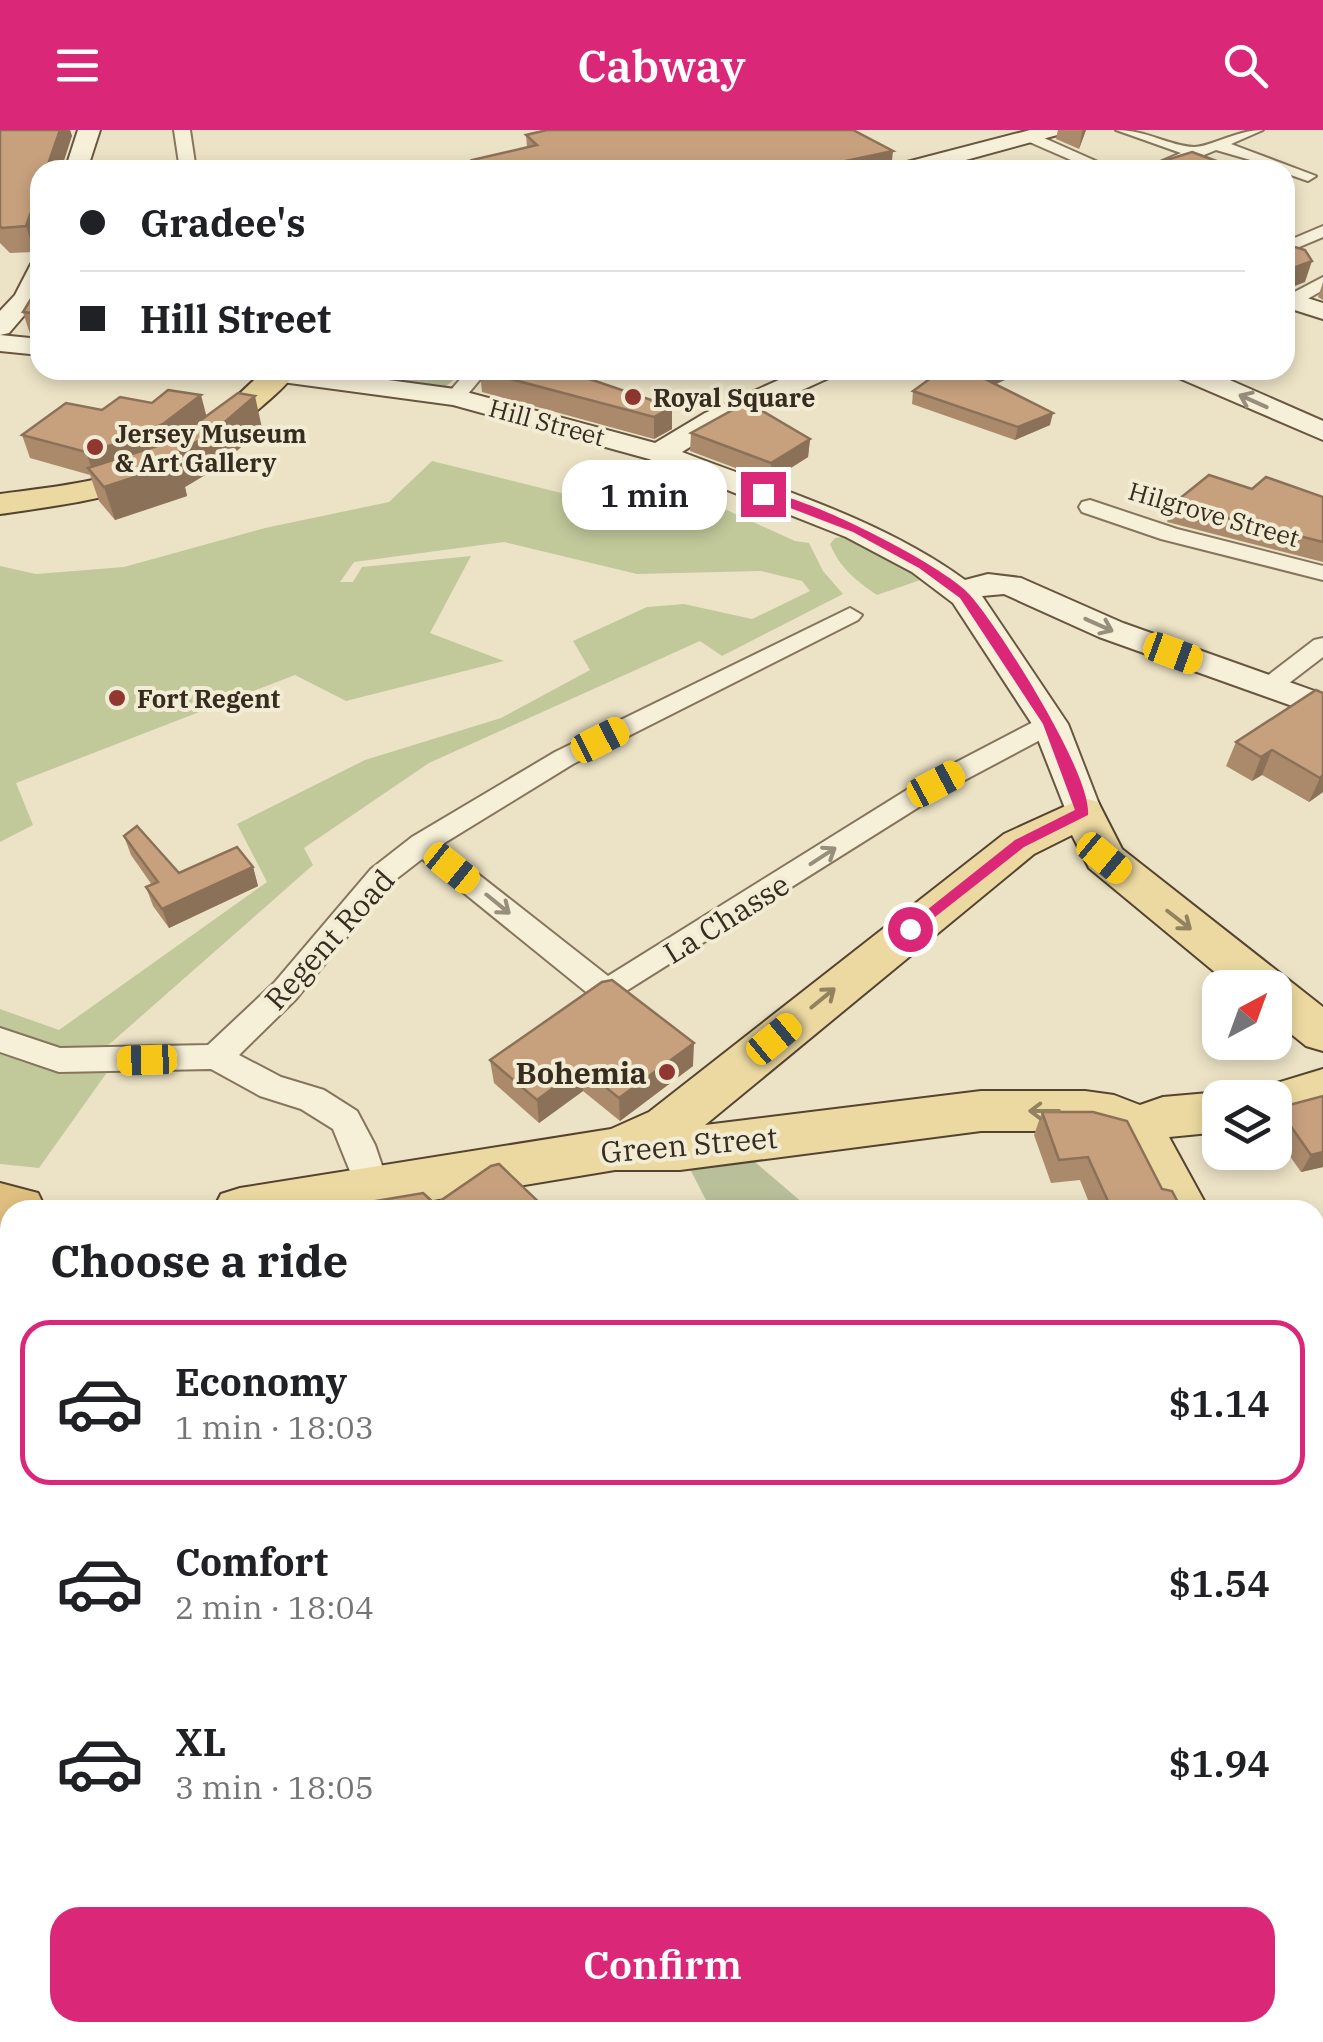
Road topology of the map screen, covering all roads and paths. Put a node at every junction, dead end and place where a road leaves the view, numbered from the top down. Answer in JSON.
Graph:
{"nodes":[{"id":1,"x":89,"y":130,"type":"edge"},
{"id":2,"x":182,"y":130,"type":"edge"},
{"id":3,"x":1054,"y":130,"type":"edge"},
{"id":4,"x":1124,"y":130,"type":"edge"},
{"id":5,"x":1255,"y":130,"type":"edge"},
{"id":6,"x":1030,"y":137,"type":"junction"},
{"id":7,"x":1220,"y":146,"type":"junction"},
{"id":8,"x":1201,"y":154,"type":"junction"},
{"id":9,"x":79,"y":160,"type":"edge"},
{"id":10,"x":186,"y":160,"type":"edge"},
{"id":11,"x":928,"y":160,"type":"edge"},
{"id":12,"x":1084,"y":160,"type":"edge"},
{"id":13,"x":1182,"y":160,"type":"edge"},
{"id":14,"x":1270,"y":160,"type":"edge"},
{"id":15,"x":1323,"y":232,"type":"edge"},
{"id":16,"x":1295,"y":244,"type":"edge"},
{"id":17,"x":1323,"y":282,"type":"edge"},
{"id":18,"x":30,"y":291,"type":"edge"},
{"id":19,"x":1295,"y":296,"type":"edge"},
{"id":20,"x":1295,"y":302,"type":"edge"},
{"id":21,"x":1323,"y":311,"type":"edge"},
{"id":22,"x":3,"y":337,"type":"edge"},
{"id":23,"x":30,"y":344,"type":"edge"},
{"id":24,"x":263,"y":380,"type":"edge"},
{"id":25,"x":335,"y":380,"type":"edge"},
{"id":26,"x":469,"y":380,"type":"edge"},
{"id":27,"x":800,"y":380,"type":"edge"},
{"id":28,"x":1206,"y":380,"type":"edge"},
{"id":29,"x":455,"y":397,"type":"junction"},
{"id":30,"x":1323,"y":432,"type":"edge"},
{"id":31,"x":659,"y":453,"type":"junction"},
{"id":32,"x":0,"y":504,"type":"edge"},
{"id":33,"x":1090,"y":507,"type":"dead end"},
{"id":34,"x":1323,"y":574,"type":"edge"},
{"id":35,"x":965,"y":596,"type":"junction"},
{"id":36,"x":850,"y":615,"type":"dead end"},
{"id":37,"x":1323,"y":645,"type":"edge"},
{"id":38,"x":1267,"y":688,"type":"junction"},
{"id":39,"x":1323,"y":706,"type":"edge"},
{"id":40,"x":1050,"y":724,"type":"junction"},
{"id":41,"x":1083,"y":812,"type":"junction"},
{"id":42,"x":422,"y":844,"type":"junction"},
{"id":43,"x":1244,"y":970,"type":"edge"},
{"id":44,"x":1292,"y":1008,"type":"edge"},
{"id":45,"x":1323,"y":1032,"type":"edge"},
{"id":46,"x":0,"y":1040,"type":"edge"},
{"id":47,"x":216,"y":1057,"type":"junction"},
{"id":48,"x":1323,"y":1088,"type":"edge"},
{"id":49,"x":1292,"y":1098,"type":"edge"},
{"id":50,"x":1202,"y":1114,"type":"edge"},
{"id":51,"x":708,"y":1125,"type":"junction"},
{"id":52,"x":1138,"y":1128,"type":"junction"},
{"id":53,"x":372,"y":1186,"type":"junction"},
{"id":54,"x":295,"y":1200,"type":"edge"},
{"id":55,"x":1177,"y":1200,"type":"edge"}],
"edges":[{"from":1,"to":9,"type":"main road"},
{"from":2,"to":10,"type":"street"},
{"from":3,"to":6,"type":"main road"},
{"from":4,"to":8,"type":"street"},
{"from":5,"to":7,"type":"street"},
{"from":6,"to":11,"type":"main road"},
{"from":6,"to":12,"type":"street"},
{"from":7,"to":8,"type":"street"},
{"from":7,"to":14,"type":"street"},
{"from":8,"to":13,"type":"street"},
{"from":15,"to":16,"type":"street"},
{"from":17,"to":19,"type":"street"},
{"from":18,"to":22,"type":"main road"},
{"from":20,"to":21,"type":"main road"},
{"from":22,"to":23,"type":"main road"},
{"from":24,"to":32,"type":"main road"},
{"from":25,"to":29,"type":"main road","name":"Hill Street"},
{"from":26,"to":29,"type":"street"},
{"from":27,"to":31,"type":"main road"},
{"from":30,"to":28,"type":"main road","one_way":true},
{"from":29,"to":31,"type":"main road","name":"Hill Street"},
{"from":31,"to":35,"type":"main road","name":"Hill Street"},
{"from":33,"to":34,"type":"street","name":"Hilgrove Street"},
{"from":35,"to":38,"type":"main road","one_way":true},
{"from":35,"to":40,"type":"main road","name":"Hill Street"},
{"from":36,"to":42,"type":"street","name":"Regent Road"},
{"from":37,"to":38,"type":"street"},
{"from":38,"to":39,"type":"main road"},
{"from":40,"to":41,"type":"main road","name":"Hill Street"},
{"from":42,"to":40,"type":"street","name":"La Chasse","one_way":true},
{"from":41,"to":43,"type":"main road","one_way":true},
{"from":51,"to":41,"type":"main road","one_way":true},
{"from":42,"to":47,"type":"street","name":"Regent Road"},
{"from":44,"to":45,"type":"main road"},
{"from":46,"to":47,"type":"street"},
{"from":47,"to":53,"type":"street"},
{"from":48,"to":49,"type":"main road"},
{"from":50,"to":52,"type":"main road"},
{"from":52,"to":51,"type":"main road","name":"Green Street","one_way":true},
{"from":51,"to":53,"type":"main road","name":"Green Street"},
{"from":52,"to":55,"type":"main road"},
{"from":53,"to":54,"type":"main road","name":"Green Street"}]}
